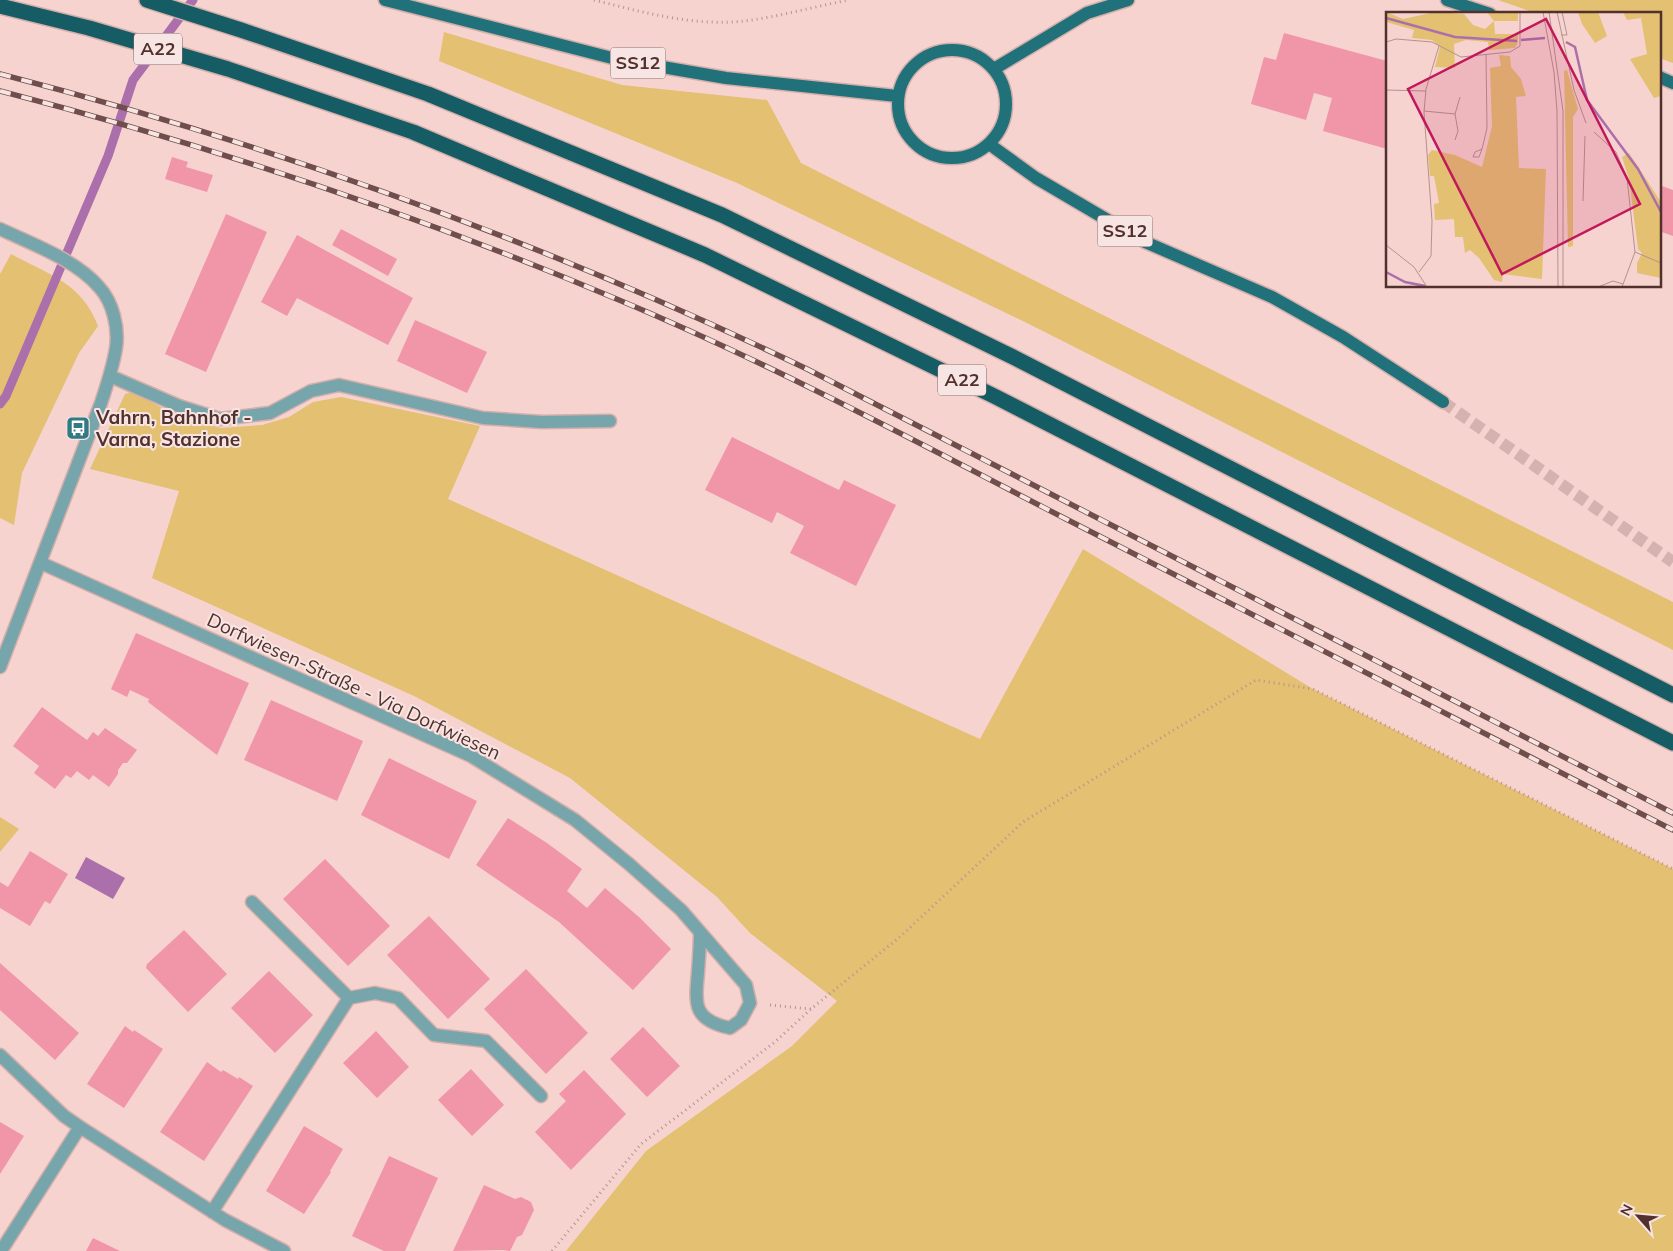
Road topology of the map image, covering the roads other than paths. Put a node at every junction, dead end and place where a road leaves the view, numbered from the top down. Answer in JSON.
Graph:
{"nodes":[{"id":1,"x":147,"y":0,"type":"edge"},
{"id":2,"x":385,"y":0,"type":"edge"},
{"id":3,"x":1128,"y":0,"type":"edge"},
{"id":4,"x":1447,"y":0,"type":"edge"},
{"id":5,"x":0,"y":6,"type":"edge"},
{"id":6,"x":1484,"y":12,"type":"edge"},
{"id":7,"x":994,"y":69,"type":"junction"},
{"id":8,"x":1660,"y":77,"type":"edge"},
{"id":9,"x":1673,"y":83,"type":"edge"},
{"id":10,"x":897,"y":96,"type":"junction"},
{"id":11,"x":989,"y":144,"type":"junction"},
{"id":12,"x":0,"y":229,"type":"edge"},
{"id":13,"x":110,"y":376,"type":"junction"},
{"id":14,"x":1442,"y":402,"type":"tunnel mouth"},
{"id":15,"x":610,"y":421,"type":"dead end"},
{"id":16,"x":41,"y":563,"type":"junction"},
{"id":17,"x":0,"y":667,"type":"edge"},
{"id":18,"x":1673,"y":695,"type":"edge"},
{"id":19,"x":1673,"y":743,"type":"edge"},
{"id":20,"x":252,"y":902,"type":"dead end"},
{"id":21,"x":700,"y":932,"type":"junction"},
{"id":22,"x":349,"y":998,"type":"junction"},
{"id":23,"x":0,"y":1055,"type":"edge"},
{"id":24,"x":541,"y":1096,"type":"dead end"},
{"id":25,"x":80,"y":1127,"type":"junction"},
{"id":26,"x":212,"y":1212,"type":"junction"},
{"id":27,"x":1,"y":1251,"type":"edge"},
{"id":28,"x":284,"y":1251,"type":"edge"}],
"edges":[{"from":1,"to":18,"type":"highway","number":"A22"},
{"from":2,"to":10,"type":"main road","number":"SS12"},
{"from":3,"to":7,"type":"main road"},
{"from":4,"to":6,"type":"main road"},
{"from":5,"to":19,"type":"highway","number":"A22"},
{"from":7,"to":10,"type":"main road"},
{"from":7,"to":11,"type":"main road"},
{"from":8,"to":9,"type":"main road"},
{"from":10,"to":11,"type":"main road"},
{"from":11,"to":14,"type":"main road","number":"SS12"},
{"from":12,"to":13,"type":"street"},
{"from":13,"to":15,"type":"street"},
{"from":13,"to":16,"type":"street"},
{"from":16,"to":17,"type":"street"},
{"from":16,"to":21,"type":"street","name":"Dorfwiesen-Straße - Via Dorfwiesen"},
{"from":20,"to":22,"type":"street"},
{"from":21,"to":21,"type":"street","name":"Dorfwiesen-Straße - Via Dorfwiesen"},
{"from":22,"to":24,"type":"street"},
{"from":22,"to":26,"type":"street"},
{"from":23,"to":25,"type":"street"},
{"from":25,"to":26,"type":"street"},
{"from":25,"to":27,"type":"street"},
{"from":26,"to":28,"type":"street"}]}
